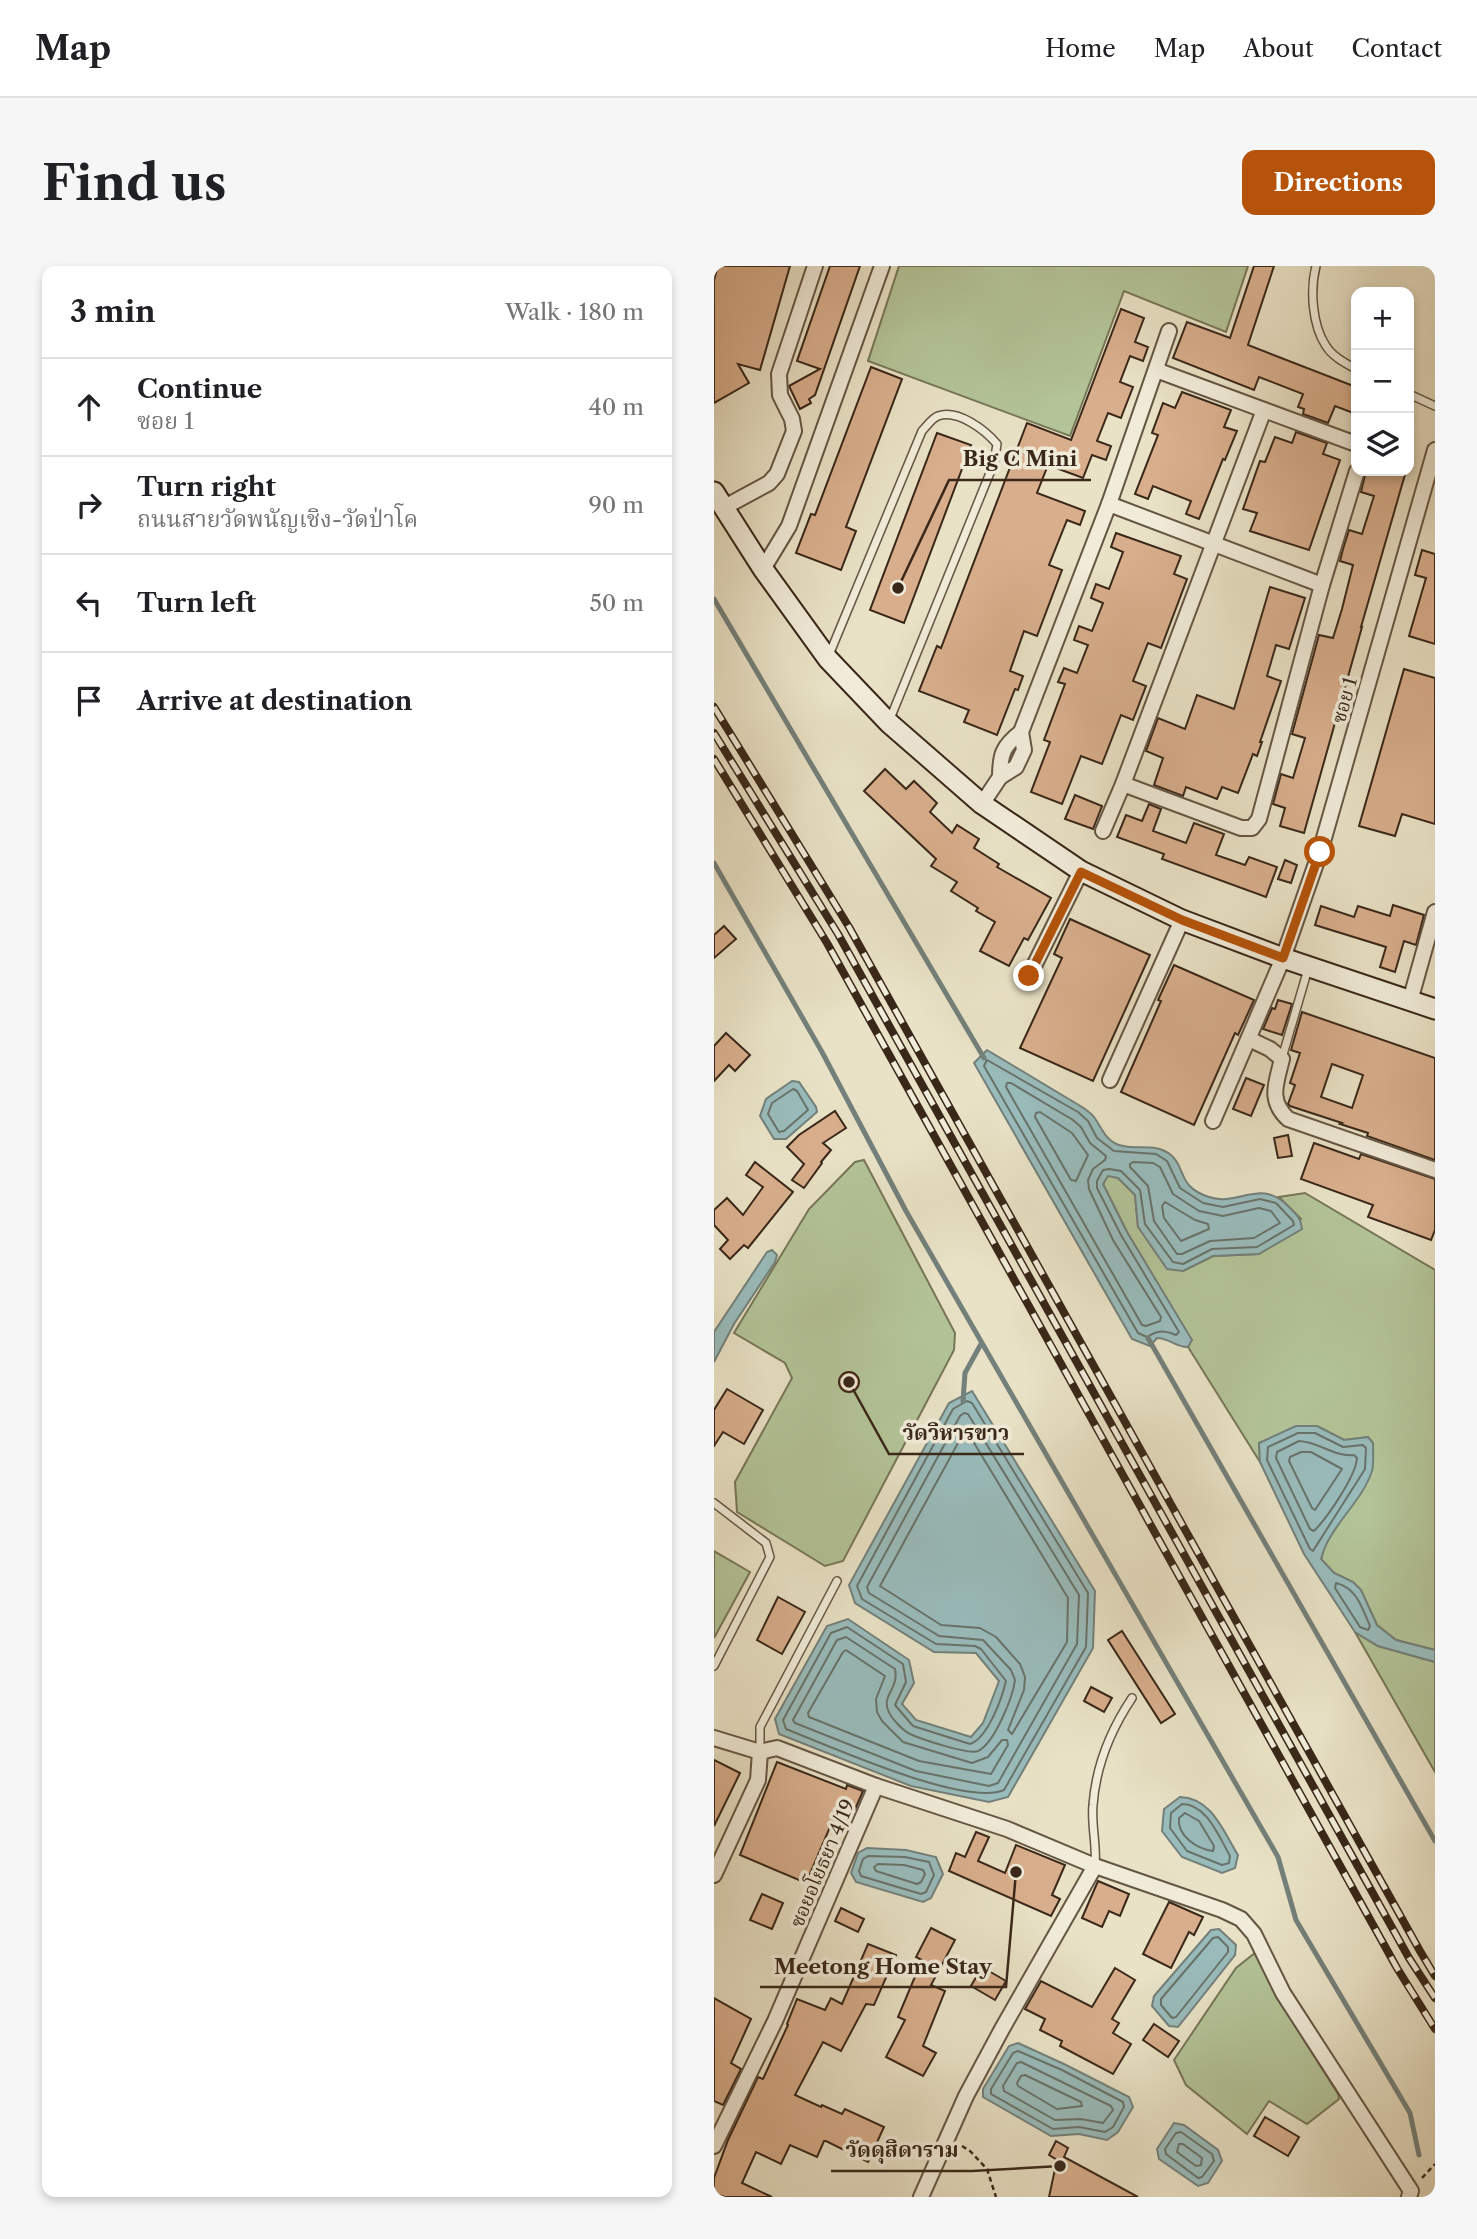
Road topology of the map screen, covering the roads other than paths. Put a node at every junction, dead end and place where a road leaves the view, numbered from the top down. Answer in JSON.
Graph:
{"nodes":[{"id":1,"x":814,"y":266,"type":"edge"},
{"id":2,"x":882,"y":266,"type":"edge"},
{"id":3,"x":1317,"y":266,"type":"edge"},
{"id":4,"x":1169,"y":331,"type":"dead end"},
{"id":5,"x":1351,"y":366,"type":"edge"},
{"id":6,"x":1156,"y":370,"type":"junction"},
{"id":7,"x":1414,"y":396,"type":"edge"},
{"id":8,"x":1435,"y":406,"type":"edge"},
{"id":9,"x":1264,"y":410,"type":"junction"},
{"id":10,"x":1351,"y":442,"type":"edge"},
{"id":11,"x":1435,"y":450,"type":"edge"},
{"id":12,"x":1355,"y":476,"type":"edge"},
{"id":13,"x":719,"y":500,"type":"edge"},
{"id":14,"x":1109,"y":504,"type":"junction"},
{"id":15,"x":1213,"y":545,"type":"junction"},
{"id":16,"x":763,"y":569,"type":"junction"},
{"id":17,"x":1322,"y":585,"type":"junction"},
{"id":18,"x":828,"y":659,"type":"junction"},
{"id":19,"x":889,"y":723,"type":"junction"},
{"id":20,"x":1123,"y":784,"type":"junction"},
{"id":21,"x":982,"y":804,"type":"junction"},
{"id":22,"x":1103,"y":831,"type":"dead end"},
{"id":23,"x":1081,"y":872,"type":"junction"},
{"id":24,"x":1435,"y":912,"type":"edge"},
{"id":25,"x":1182,"y":920,"type":"junction"},
{"id":26,"x":1283,"y":958,"type":"junction"},
{"id":27,"x":1309,"y":967,"type":"junction"},
{"id":28,"x":1029,"y":976,"type":"dead end"},
{"id":29,"x":1410,"y":1001,"type":"junction"},
{"id":30,"x":1435,"y":1009,"type":"edge"},
{"id":31,"x":1249,"y":1039,"type":"junction"},
{"id":32,"x":1282,"y":1059,"type":"junction"},
{"id":33,"x":1110,"y":1080,"type":"dead end"},
{"id":34,"x":1213,"y":1121,"type":"dead end"},
{"id":35,"x":1435,"y":1170,"type":"edge"},
{"id":36,"x":714,"y":1503,"type":"edge"},
{"id":37,"x":837,"y":1581,"type":"dead end"},
{"id":38,"x":714,"y":1666,"type":"edge"},
{"id":39,"x":1132,"y":1698,"type":"dead end"},
{"id":40,"x":714,"y":1738,"type":"edge"},
{"id":41,"x":760,"y":1752,"type":"junction"},
{"id":42,"x":876,"y":1786,"type":"junction"},
{"id":43,"x":1095,"y":1866,"type":"junction"},
{"id":44,"x":714,"y":1875,"type":"edge"},
{"id":45,"x":714,"y":2146,"type":"edge"},
{"id":46,"x":1413,"y":2195,"type":"edge"},
{"id":47,"x":921,"y":2197,"type":"edge"}],
"edges":[{"from":1,"to":13,"type":"street"},
{"from":2,"to":16,"type":"street"},
{"from":3,"to":5,"type":"lane"},
{"from":4,"to":6,"type":"street"},
{"from":6,"to":9,"type":"street"},
{"from":6,"to":14,"type":"street"},
{"from":7,"to":8,"type":"lane"},
{"from":9,"to":10,"type":"street"},
{"from":9,"to":15,"type":"street"},
{"from":11,"to":26,"type":"street","name":"ซอย 1"},
{"from":12,"to":17,"type":"street"},
{"from":13,"to":16,"type":"main road"},
{"from":14,"to":15,"type":"street"},
{"from":14,"to":21,"type":"street"},
{"from":15,"to":17,"type":"street"},
{"from":15,"to":20,"type":"street"},
{"from":16,"to":18,"type":"main road"},
{"from":17,"to":20,"type":"street"},
{"from":18,"to":19,"type":"main road"},
{"from":18,"to":19,"type":"lane"},
{"from":19,"to":21,"type":"main road"},
{"from":20,"to":22,"type":"street"},
{"from":21,"to":23,"type":"main road"},
{"from":23,"to":25,"type":"main road"},
{"from":23,"to":28,"type":"street"},
{"from":24,"to":29,"type":"street"},
{"from":25,"to":26,"type":"main road"},
{"from":25,"to":33,"type":"street"},
{"from":26,"to":27,"type":"main road"},
{"from":26,"to":31,"type":"street","name":"ซอย 1"},
{"from":27,"to":29,"type":"main road"},
{"from":27,"to":32,"type":"lane"},
{"from":29,"to":30,"type":"main road"},
{"from":31,"to":32,"type":"street"},
{"from":31,"to":34,"type":"street","name":"ซอย 1"},
{"from":32,"to":35,"type":"street"},
{"from":36,"to":38,"type":"lane"},
{"from":37,"to":41,"type":"lane"},
{"from":39,"to":43,"type":"lane"},
{"from":40,"to":41,"type":"street"},
{"from":41,"to":42,"type":"street"},
{"from":41,"to":44,"type":"street"},
{"from":42,"to":43,"type":"street"},
{"from":42,"to":45,"type":"street","name":"ซอยอโยธยา 4/19"},
{"from":43,"to":46,"type":"street"},
{"from":43,"to":47,"type":"street"}]}
